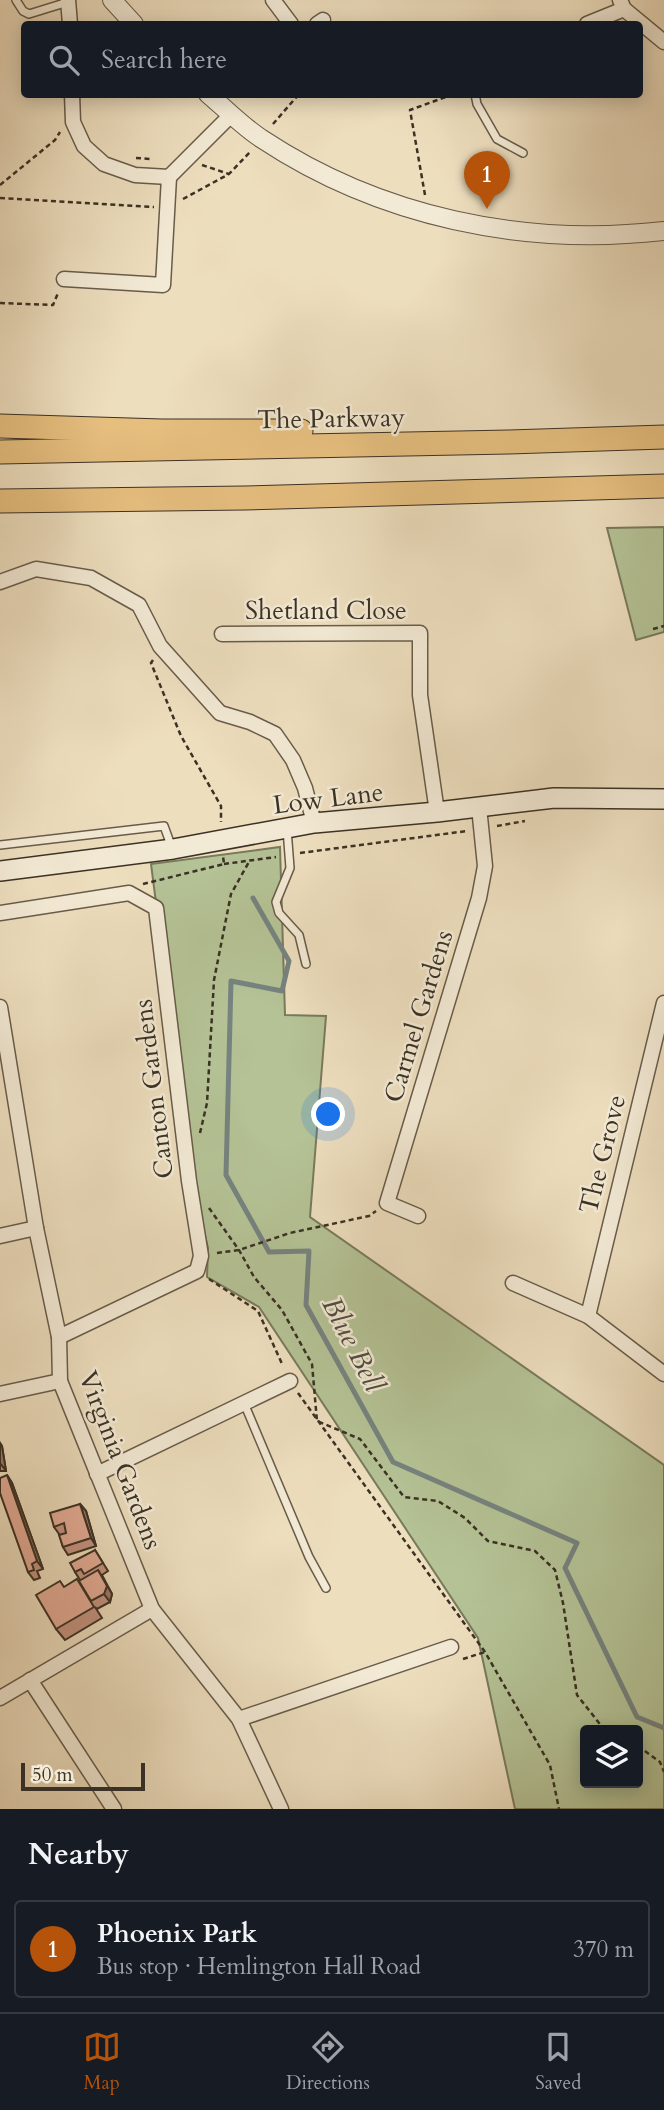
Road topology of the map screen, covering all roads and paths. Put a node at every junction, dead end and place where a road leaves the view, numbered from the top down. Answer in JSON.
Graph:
{"nodes":[{"id":1,"x":16,"y":0,"type":"edge"},
{"id":2,"x":112,"y":0,"type":"edge"},
{"id":3,"x":273,"y":0,"type":"edge"},
{"id":4,"x":68,"y":1,"type":"edge"},
{"id":5,"x":622,"y":5,"type":"edge"},
{"id":6,"x":70,"y":21,"type":"edge"},
{"id":7,"x":131,"y":21,"type":"edge"},
{"id":8,"x":289,"y":21,"type":"edge"},
{"id":9,"x":593,"y":21,"type":"edge"},
{"id":10,"x":640,"y":21,"type":"edge"},
{"id":11,"x":643,"y":24,"type":"edge"},
{"id":12,"x":664,"y":42,"type":"edge"},
{"id":13,"x":213,"y":98,"type":"edge"},
{"id":14,"x":443,"y":98,"type":"edge"},
{"id":15,"x":476,"y":98,"type":"edge"},
{"id":16,"x":72,"y":100,"type":"edge"},
{"id":17,"x":232,"y":114,"type":"junction"},
{"id":18,"x":523,"y":153,"type":"dead end"},
{"id":19,"x":169,"y":177,"type":"junction"},
{"id":20,"x":0,"y":185,"type":"edge"},
{"id":21,"x":429,"y":215,"type":"junction"},
{"id":22,"x":664,"y":231,"type":"edge"},
{"id":23,"x":64,"y":279,"type":"joint"},
{"id":24,"x":0,"y":303,"type":"edge"},
{"id":25,"x":0,"y":426,"type":"edge"},
{"id":26,"x":664,"y":437,"type":"edge"},
{"id":27,"x":509,"y":442,"type":"junction"},
{"id":28,"x":0,"y":452,"type":"edge"},
{"id":29,"x":664,"y":486,"type":"edge"},
{"id":30,"x":0,"y":501,"type":"edge"},
{"id":31,"x":0,"y":582,"type":"edge"},
{"id":32,"x":664,"y":626,"type":"edge"},
{"id":33,"x":653,"y":629,"type":"dead end"},
{"id":34,"x":222,"y":634,"type":"dead end"},
{"id":35,"x":160,"y":646,"type":"junction"},
{"id":36,"x":664,"y":799,"type":"edge"},
{"id":37,"x":479,"y":807,"type":"junction"},
{"id":38,"x":437,"y":812,"type":"junction"},
{"id":39,"x":534,"y":819,"type":"dead end"},
{"id":40,"x":314,"y":823,"type":"junction"},
{"id":41,"x":286,"y":828,"type":"junction"},
{"id":42,"x":481,"y":829,"type":"junction"},
{"id":43,"x":221,"y":841,"type":"junction"},
{"id":44,"x":0,"y":845,"type":"edge"},
{"id":45,"x":173,"y":849,"type":"junction"},
{"id":46,"x":290,"y":855,"type":"junction"},
{"id":47,"x":250,"y":860,"type":"junction"},
{"id":48,"x":224,"y":864,"type":"junction"},
{"id":49,"x":0,"y":871,"type":"edge"},
{"id":50,"x":129,"y":893,"type":"junction"},
{"id":51,"x":0,"y":913,"type":"edge"},
{"id":52,"x":306,"y":964,"type":"dead end"},
{"id":53,"x":664,"y":1003,"type":"edge"},
{"id":54,"x":0,"y":1007,"type":"edge"},
{"id":55,"x":7,"y":1085,"type":"edge"},
{"id":56,"x":198,"y":1142,"type":"dead end"},
{"id":57,"x":189,"y":1181,"type":"junction"},
{"id":58,"x":387,"y":1203,"type":"junction"},
{"id":59,"x":418,"y":1216,"type":"dead end"},
{"id":60,"x":36,"y":1228,"type":"junction"},
{"id":61,"x":0,"y":1236,"type":"edge"},
{"id":62,"x":239,"y":1250,"type":"junction"},
{"id":63,"x":201,"y":1256,"type":"junction"},
{"id":64,"x":197,"y":1271,"type":"junction"},
{"id":65,"x":513,"y":1283,"type":"dead end"},
{"id":66,"x":589,"y":1316,"type":"junction"},
{"id":67,"x":59,"y":1337,"type":"junction"},
{"id":68,"x":664,"y":1374,"type":"edge"},
{"id":69,"x":60,"y":1381,"type":"junction"},
{"id":70,"x":290,"y":1381,"type":"junction"},
{"id":71,"x":0,"y":1394,"type":"edge"},
{"id":72,"x":243,"y":1403,"type":"junction"},
{"id":73,"x":317,"y":1421,"type":"junction"},
{"id":74,"x":97,"y":1474,"type":"junction"},
{"id":75,"x":326,"y":1588,"type":"dead end"},
{"id":76,"x":152,"y":1609,"type":"junction"},
{"id":77,"x":451,"y":1647,"type":"joint"},
{"id":78,"x":485,"y":1652,"type":"junction"},
{"id":79,"x":30,"y":1680,"type":"junction"},
{"id":80,"x":0,"y":1698,"type":"edge"},
{"id":81,"x":239,"y":1719,"type":"junction"},
{"id":82,"x":601,"y":1725,"type":"edge"},
{"id":83,"x":643,"y":1750,"type":"edge"},
{"id":84,"x":664,"y":1772,"type":"edge"},
{"id":85,"x":114,"y":1809,"type":"edge"},
{"id":86,"x":281,"y":1809,"type":"edge"},
{"id":87,"x":559,"y":1809,"type":"edge"}],
"edges":[{"from":1,"to":4,"type":"lane"},
{"from":2,"to":7,"type":"street"},
{"from":3,"to":8,"type":"street"},
{"from":4,"to":6,"type":"street"},
{"from":5,"to":9,"type":"street"},
{"from":5,"to":10,"type":"street"},
{"from":11,"to":12,"type":"street"},
{"from":13,"to":17,"type":"street"},
{"from":14,"to":21,"type":"path"},
{"from":15,"to":18,"type":"lane"},
{"from":16,"to":19,"type":"street"},
{"from":16,"to":20,"type":"path"},
{"from":17,"to":19,"type":"street"},
{"from":17,"to":21,"type":"street"},
{"from":19,"to":23,"type":"street"},
{"from":21,"to":22,"type":"street"},
{"from":23,"to":24,"type":"path"},
{"from":25,"to":27,"type":"highway"},
{"from":26,"to":27,"type":"highway","name":"The Parkway"},
{"from":27,"to":28,"type":"highway","name":"The Parkway"},
{"from":29,"to":30,"type":"highway"},
{"from":31,"to":35,"type":"street"},
{"from":32,"to":33,"type":"path"},
{"from":34,"to":38,"type":"street","name":"Shetland Close"},
{"from":35,"to":40,"type":"street"},
{"from":35,"to":43,"type":"path"},
{"from":36,"to":37,"type":"main road","name":"Low Lane"},
{"from":37,"to":38,"type":"main road","name":"Low Lane"},
{"from":37,"to":42,"type":"street","name":"Carmel Gardens"},
{"from":38,"to":40,"type":"main road","name":"Low Lane"},
{"from":39,"to":42,"type":"path"},
{"from":40,"to":41,"type":"main road","name":"Low Lane"},
{"from":41,"to":43,"type":"main road","name":"Low Lane"},
{"from":41,"to":46,"type":"lane"},
{"from":42,"to":46,"type":"path"},
{"from":42,"to":58,"type":"street","name":"Carmel Gardens"},
{"from":43,"to":45,"type":"main road","name":"Low Lane"},
{"from":43,"to":48,"type":"path"},
{"from":44,"to":45,"type":"lane"},
{"from":45,"to":49,"type":"main road","name":"Low Lane"},
{"from":46,"to":47,"type":"path"},
{"from":46,"to":52,"type":"lane"},
{"from":47,"to":48,"type":"path"},
{"from":47,"to":56,"type":"path"},
{"from":48,"to":50,"type":"path"},
{"from":50,"to":51,"type":"street"},
{"from":50,"to":57,"type":"street","name":"Canton Gardens"},
{"from":53,"to":66,"type":"street","name":"The Grove"},
{"from":54,"to":55,"type":"street","name":"Virginia Gardens"},
{"from":55,"to":60,"type":"street","name":"Virginia Gardens"},
{"from":57,"to":62,"type":"path"},
{"from":57,"to":63,"type":"street","name":"Canton Gardens"},
{"from":58,"to":59,"type":"street"},
{"from":58,"to":62,"type":"path"},
{"from":60,"to":61,"type":"street"},
{"from":60,"to":67,"type":"street","name":"Virginia Gardens"},
{"from":62,"to":63,"type":"path"},
{"from":62,"to":73,"type":"path"},
{"from":63,"to":64,"type":"street","name":"Canton Gardens"},
{"from":64,"to":67,"type":"street"},
{"from":64,"to":70,"type":"path"},
{"from":65,"to":66,"type":"street"},
{"from":66,"to":68,"type":"street"},
{"from":67,"to":69,"type":"street","name":"Virginia Gardens"},
{"from":69,"to":71,"type":"street"},
{"from":69,"to":74,"type":"street","name":"Virginia Gardens"},
{"from":70,"to":72,"type":"street"},
{"from":70,"to":73,"type":"path"},
{"from":72,"to":74,"type":"street"},
{"from":72,"to":75,"type":"lane"},
{"from":73,"to":78,"type":"path"},
{"from":73,"to":82,"type":"path"},
{"from":74,"to":76,"type":"street","name":"Virginia Gardens"},
{"from":76,"to":79,"type":"street"},
{"from":76,"to":81,"type":"street","name":"Virginia Gardens"},
{"from":77,"to":78,"type":"path"},
{"from":77,"to":81,"type":"street"},
{"from":78,"to":87,"type":"path"},
{"from":79,"to":80,"type":"street"},
{"from":79,"to":85,"type":"street"},
{"from":81,"to":86,"type":"street","name":"Virginia Gardens"},
{"from":83,"to":84,"type":"path"}]}
